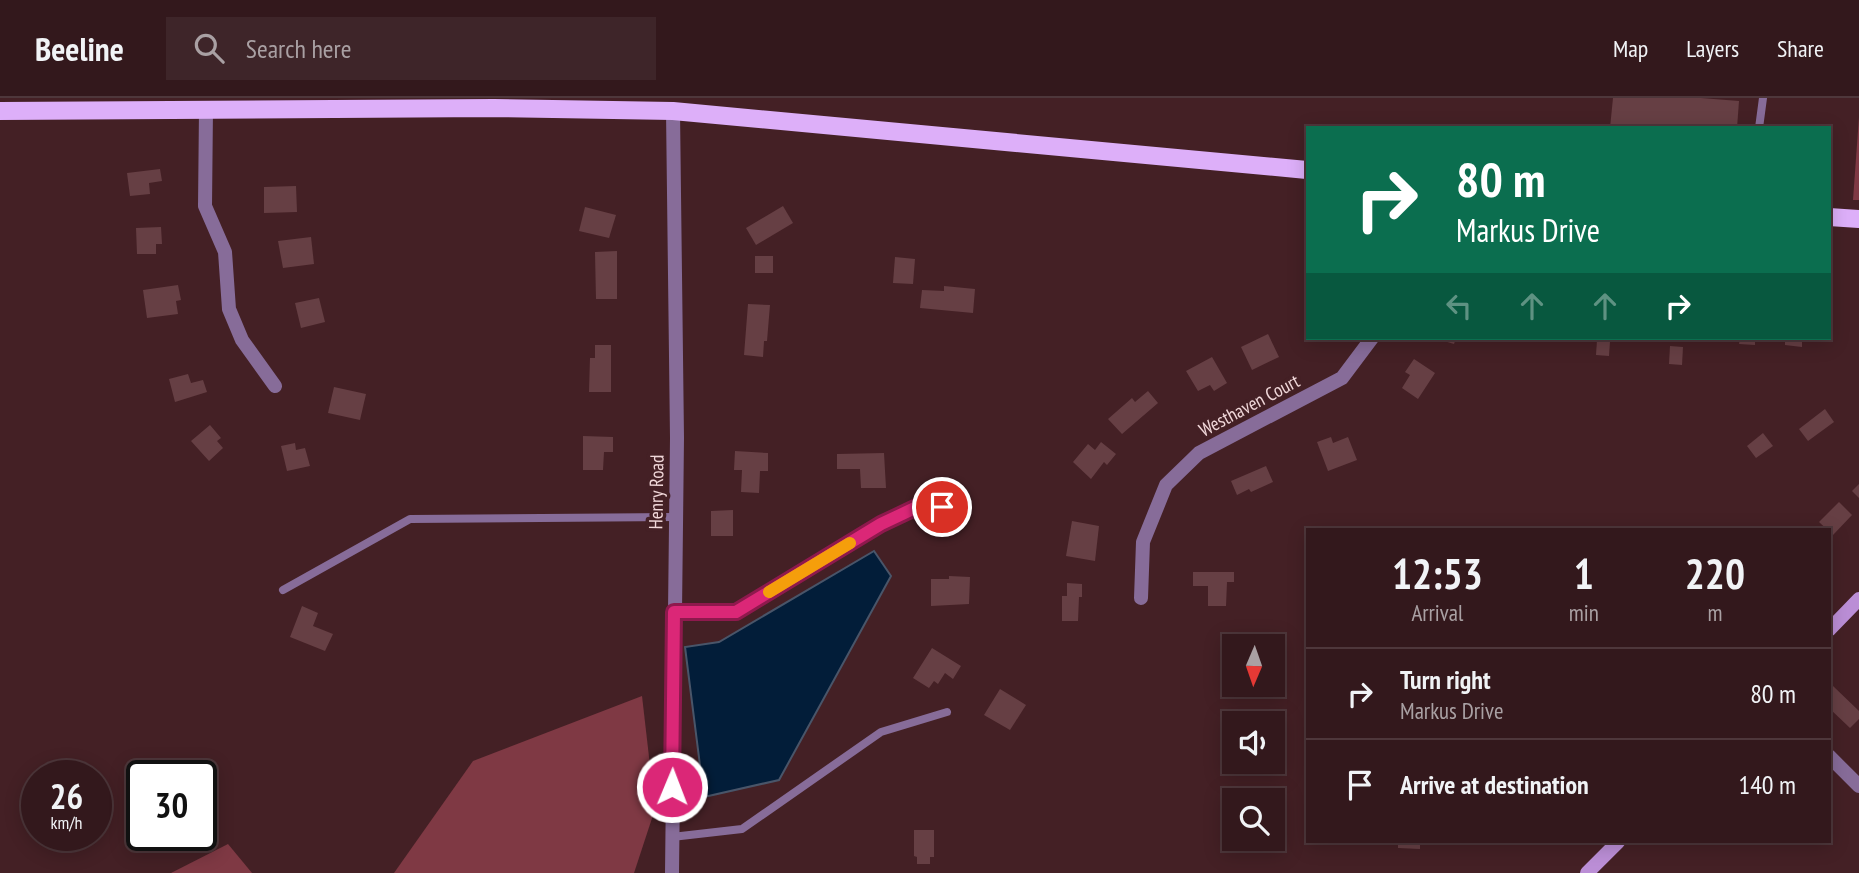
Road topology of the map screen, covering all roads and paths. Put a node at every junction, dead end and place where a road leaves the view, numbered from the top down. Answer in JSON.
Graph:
{"nodes":[{"id":1,"x":1763,"y":98,"type":"edge"},
{"id":2,"x":204,"y":103,"type":"edge"},
{"id":3,"x":494,"y":103,"type":"edge"},
{"id":4,"x":0,"y":111,"type":"edge"},
{"id":5,"x":673,"y":111,"type":"junction"},
{"id":6,"x":1759,"y":126,"type":"edge"},
{"id":7,"x":1306,"y":170,"type":"edge"},
{"id":8,"x":1831,"y":217,"type":"edge"},
{"id":9,"x":1859,"y":219,"type":"edge"},
{"id":10,"x":1370,"y":340,"type":"edge"},
{"id":11,"x":275,"y":386,"type":"dead end"},
{"id":12,"x":942,"y":507,"type":"dead end"},
{"id":13,"x":675,"y":517,"type":"junction"},
{"id":14,"x":283,"y":590,"type":"dead end"},
{"id":15,"x":1142,"y":598,"type":"dead end"},
{"id":16,"x":1859,"y":600,"type":"edge"},
{"id":17,"x":674,"y":612,"type":"junction"},
{"id":18,"x":1831,"y":628,"type":"edge"},
{"id":19,"x":947,"y":712,"type":"dead end"},
{"id":20,"x":1831,"y":758,"type":"edge"},
{"id":21,"x":1859,"y":786,"type":"edge"},
{"id":22,"x":672,"y":837,"type":"junction"},
{"id":23,"x":1617,"y":843,"type":"edge"},
{"id":24,"x":672,"y":873,"type":"edge"},
{"id":25,"x":1587,"y":873,"type":"edge"}],
"edges":[{"from":1,"to":6,"type":"lane"},
{"from":2,"to":3,"type":"main road"},
{"from":2,"to":4,"type":"main road"},
{"from":2,"to":11,"type":"street"},
{"from":3,"to":5,"type":"main road"},
{"from":5,"to":7,"type":"main road"},
{"from":5,"to":13,"type":"street","name":"Henry Road"},
{"from":8,"to":9,"type":"main road"},
{"from":10,"to":15,"type":"street","name":"Westhaven Court"},
{"from":12,"to":17,"type":"street"},
{"from":13,"to":14,"type":"lane"},
{"from":13,"to":17,"type":"street","name":"Henry Road"},
{"from":16,"to":18,"type":"main road"},
{"from":17,"to":22,"type":"street","name":"Henry Road"},
{"from":19,"to":22,"type":"lane"},
{"from":20,"to":21,"type":"street"},
{"from":22,"to":24,"type":"street","name":"Henry Road"},
{"from":23,"to":25,"type":"main road"}]}
